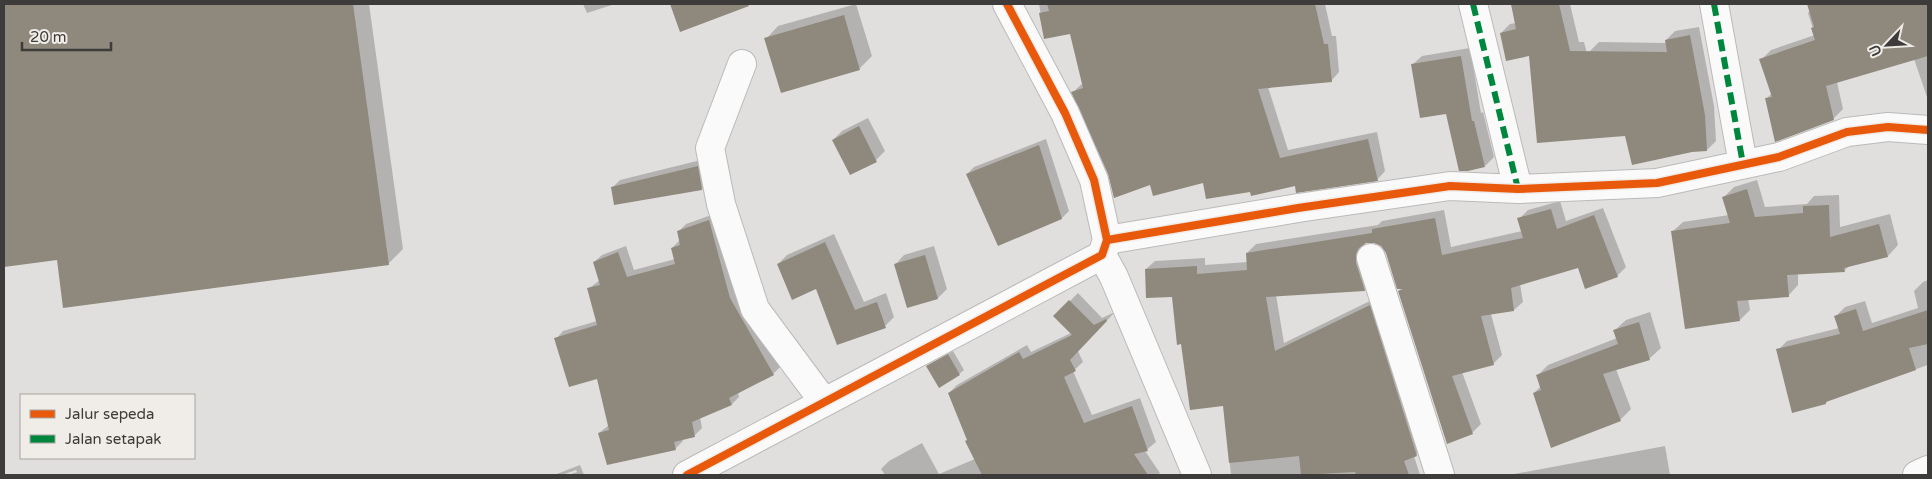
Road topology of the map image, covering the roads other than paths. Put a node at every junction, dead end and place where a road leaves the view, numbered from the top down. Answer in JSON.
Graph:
{"nodes":[{"id":1,"x":1007,"y":4,"type":"edge"},
{"id":2,"x":1473,"y":4,"type":"edge"},
{"id":3,"x":1714,"y":4,"type":"edge"},
{"id":4,"x":742,"y":64,"type":"dead end"},
{"id":5,"x":1928,"y":130,"type":"edge"},
{"id":6,"x":1744,"y":164,"type":"junction"},
{"id":7,"x":1518,"y":190,"type":"junction"},
{"id":8,"x":1104,"y":248,"type":"junction"},
{"id":9,"x":1371,"y":258,"type":"dead end"},
{"id":10,"x":824,"y":402,"type":"junction"},
{"id":11,"x":687,"y":475,"type":"edge"},
{"id":12,"x":1197,"y":475,"type":"edge"},
{"id":13,"x":1440,"y":475,"type":"edge"}],
"edges":[{"from":1,"to":8,"type":"street"},
{"from":2,"to":7,"type":"street"},
{"from":3,"to":6,"type":"street"},
{"from":4,"to":10,"type":"street"},
{"from":5,"to":6,"type":"street"},
{"from":6,"to":7,"type":"street"},
{"from":7,"to":8,"type":"street"},
{"from":8,"to":10,"type":"street"},
{"from":8,"to":12,"type":"street"},
{"from":9,"to":13,"type":"street"},
{"from":10,"to":11,"type":"street"}]}
